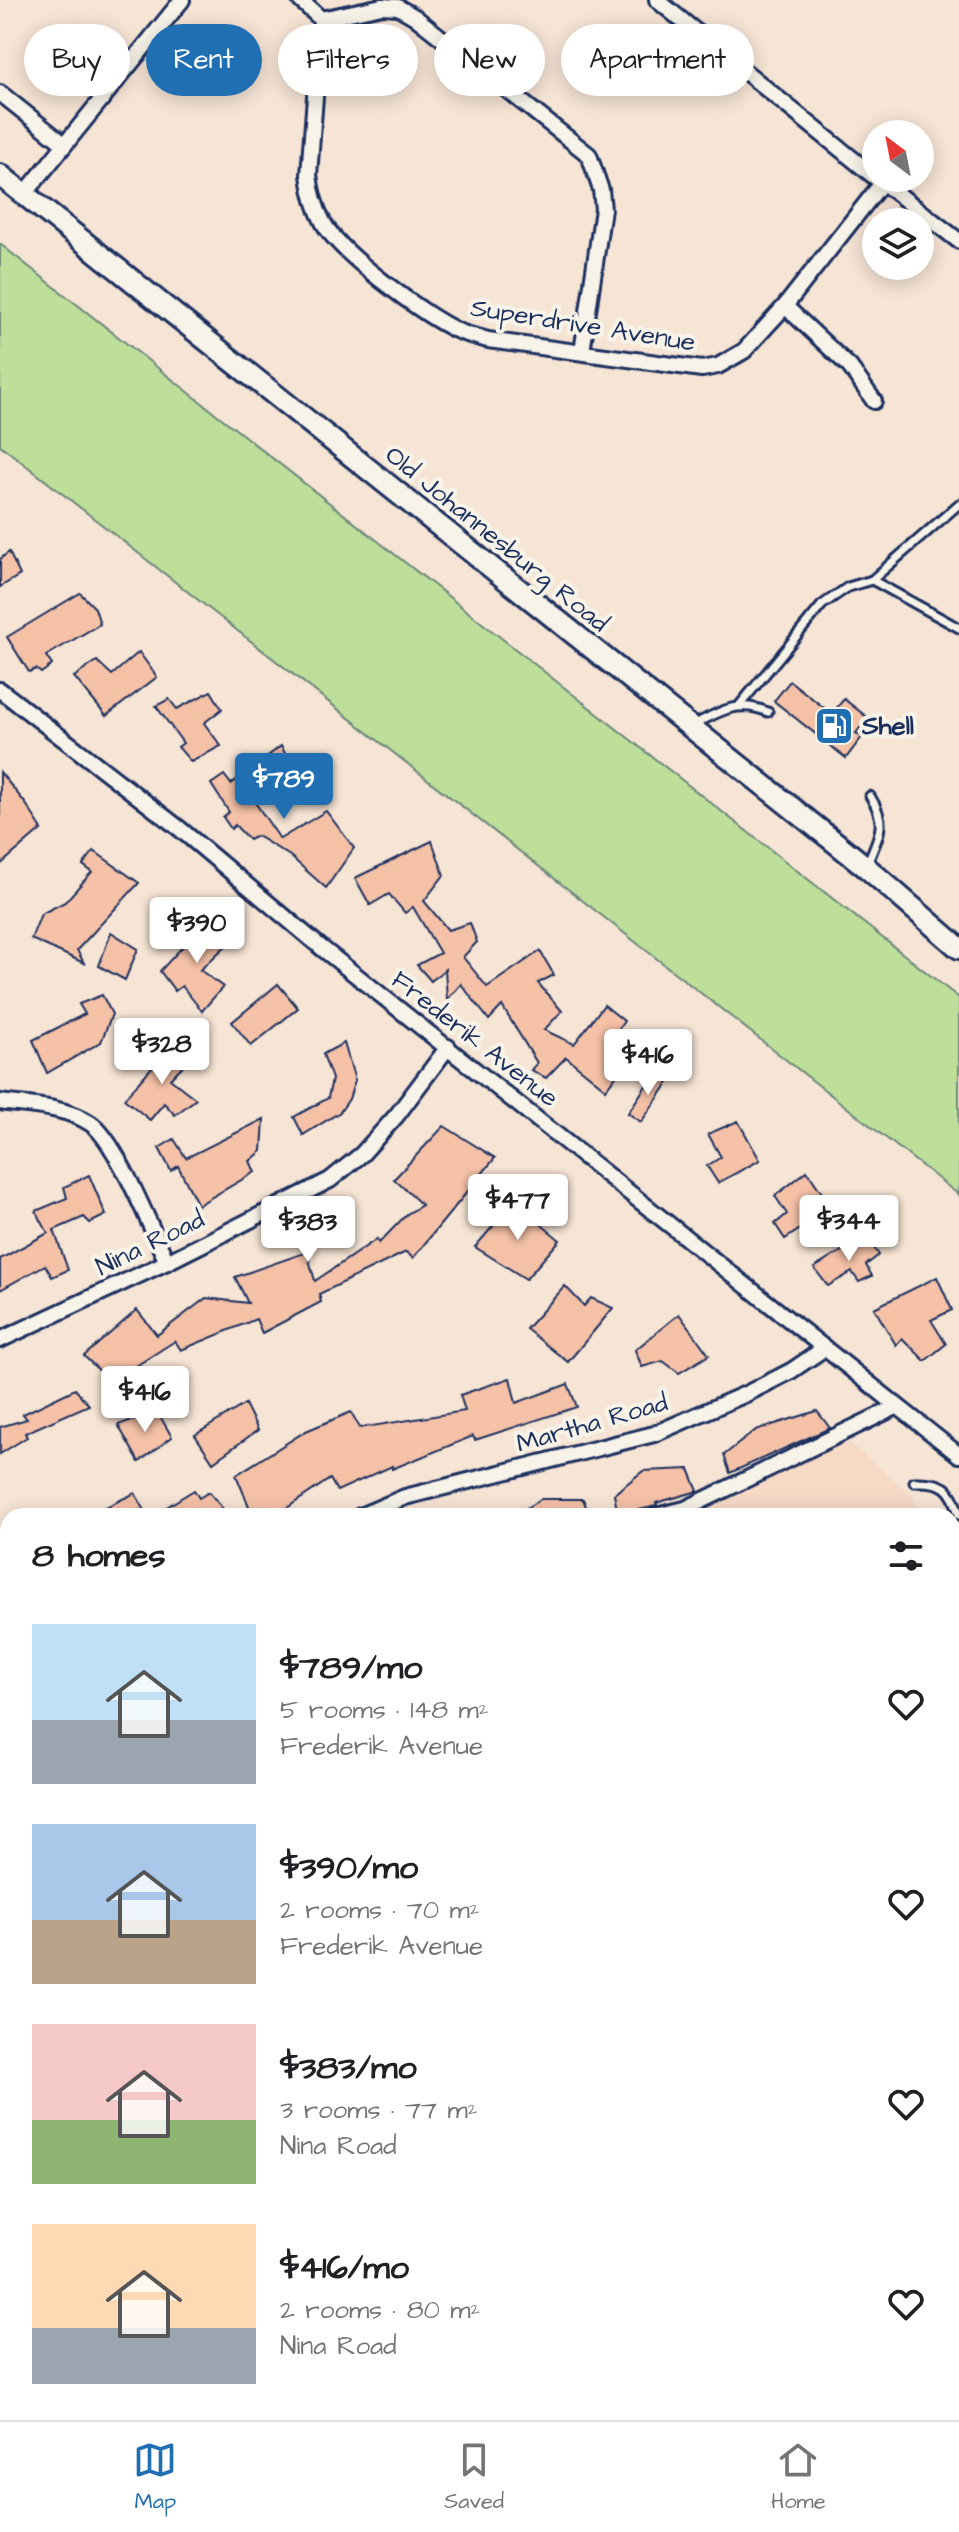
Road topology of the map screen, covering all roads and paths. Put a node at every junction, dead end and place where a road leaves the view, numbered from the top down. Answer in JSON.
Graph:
{"nodes":[{"id":1,"x":182,"y":0,"type":"edge"},
{"id":2,"x":300,"y":0,"type":"edge"},
{"id":3,"x":657,"y":0,"type":"edge"},
{"id":4,"x":321,"y":19,"type":"junction"},
{"id":5,"x":0,"y":93,"type":"edge"},
{"id":6,"x":64,"y":144,"type":"junction"},
{"id":7,"x":862,"y":166,"type":"edge"},
{"id":8,"x":0,"y":175,"type":"edge"},
{"id":9,"x":868,"y":192,"type":"edge"},
{"id":10,"x":895,"y":192,"type":"edge"},
{"id":11,"x":24,"y":195,"type":"junction"},
{"id":12,"x":959,"y":241,"type":"edge"},
{"id":13,"x":785,"y":306,"type":"junction"},
{"id":14,"x":582,"y":352,"type":"junction"},
{"id":15,"x":874,"y":401,"type":"dead end"},
{"id":16,"x":959,"y":504,"type":"edge"},
{"id":17,"x":872,"y":580,"type":"junction"},
{"id":18,"x":959,"y":628,"type":"edge"},
{"id":19,"x":0,"y":690,"type":"edge"},
{"id":20,"x":739,"y":706,"type":"junction"},
{"id":21,"x":768,"y":712,"type":"dead end"},
{"id":22,"x":690,"y":727,"type":"junction"},
{"id":23,"x":870,"y":796,"type":"dead end"},
{"id":24,"x":866,"y":867,"type":"junction"},
{"id":25,"x":959,"y":948,"type":"edge"},
{"id":26,"x":448,"y":1047,"type":"junction"},
{"id":27,"x":0,"y":1102,"type":"edge"},
{"id":28,"x":167,"y":1262,"type":"junction"},
{"id":29,"x":0,"y":1340,"type":"edge"},
{"id":30,"x":825,"y":1348,"type":"junction"},
{"id":31,"x":896,"y":1407,"type":"junction"},
{"id":32,"x":959,"y":1455,"type":"edge"},
{"id":33,"x":914,"y":1482,"type":"dead end"},
{"id":34,"x":379,"y":1508,"type":"edge"},
{"id":35,"x":687,"y":1508,"type":"edge"},
{"id":36,"x":957,"y":1508,"type":"edge"}],
"edges":[{"from":1,"to":6,"type":"street"},
{"from":2,"to":4,"type":"street"},
{"from":3,"to":7,"type":"street"},
{"from":4,"to":14,"type":"street","name":"Superdrive Avenue"},
{"from":4,"to":14,"type":"street"},
{"from":5,"to":6,"type":"street"},
{"from":6,"to":11,"type":"street"},
{"from":8,"to":11,"type":"main road","name":"Old Johannesburg Road"},
{"from":9,"to":13,"type":"street","name":"Superdrive Avenue"},
{"from":10,"to":12,"type":"street"},
{"from":11,"to":22,"type":"main road","name":"Old Johannesburg Road"},
{"from":13,"to":14,"type":"street","name":"Superdrive Avenue"},
{"from":13,"to":15,"type":"street"},
{"from":16,"to":17,"type":"lane"},
{"from":17,"to":18,"type":"lane"},
{"from":17,"to":20,"type":"lane"},
{"from":19,"to":26,"type":"street","name":"Frederik Avenue"},
{"from":20,"to":21,"type":"lane"},
{"from":20,"to":22,"type":"lane"},
{"from":22,"to":24,"type":"main road","name":"Old Johannesburg Road"},
{"from":23,"to":24,"type":"lane"},
{"from":24,"to":25,"type":"main road","name":"Old Johannesburg Road"},
{"from":26,"to":28,"type":"street","name":"Nina Road"},
{"from":26,"to":30,"type":"street","name":"Frederik Avenue"},
{"from":27,"to":28,"type":"street"},
{"from":28,"to":29,"type":"street","name":"Nina Road"},
{"from":30,"to":31,"type":"street","name":"Frederik Avenue"},
{"from":30,"to":34,"type":"street","name":"Martha Road"},
{"from":31,"to":32,"type":"street","name":"Frederik Avenue"},
{"from":31,"to":35,"type":"street"},
{"from":33,"to":36,"type":"lane"}]}
